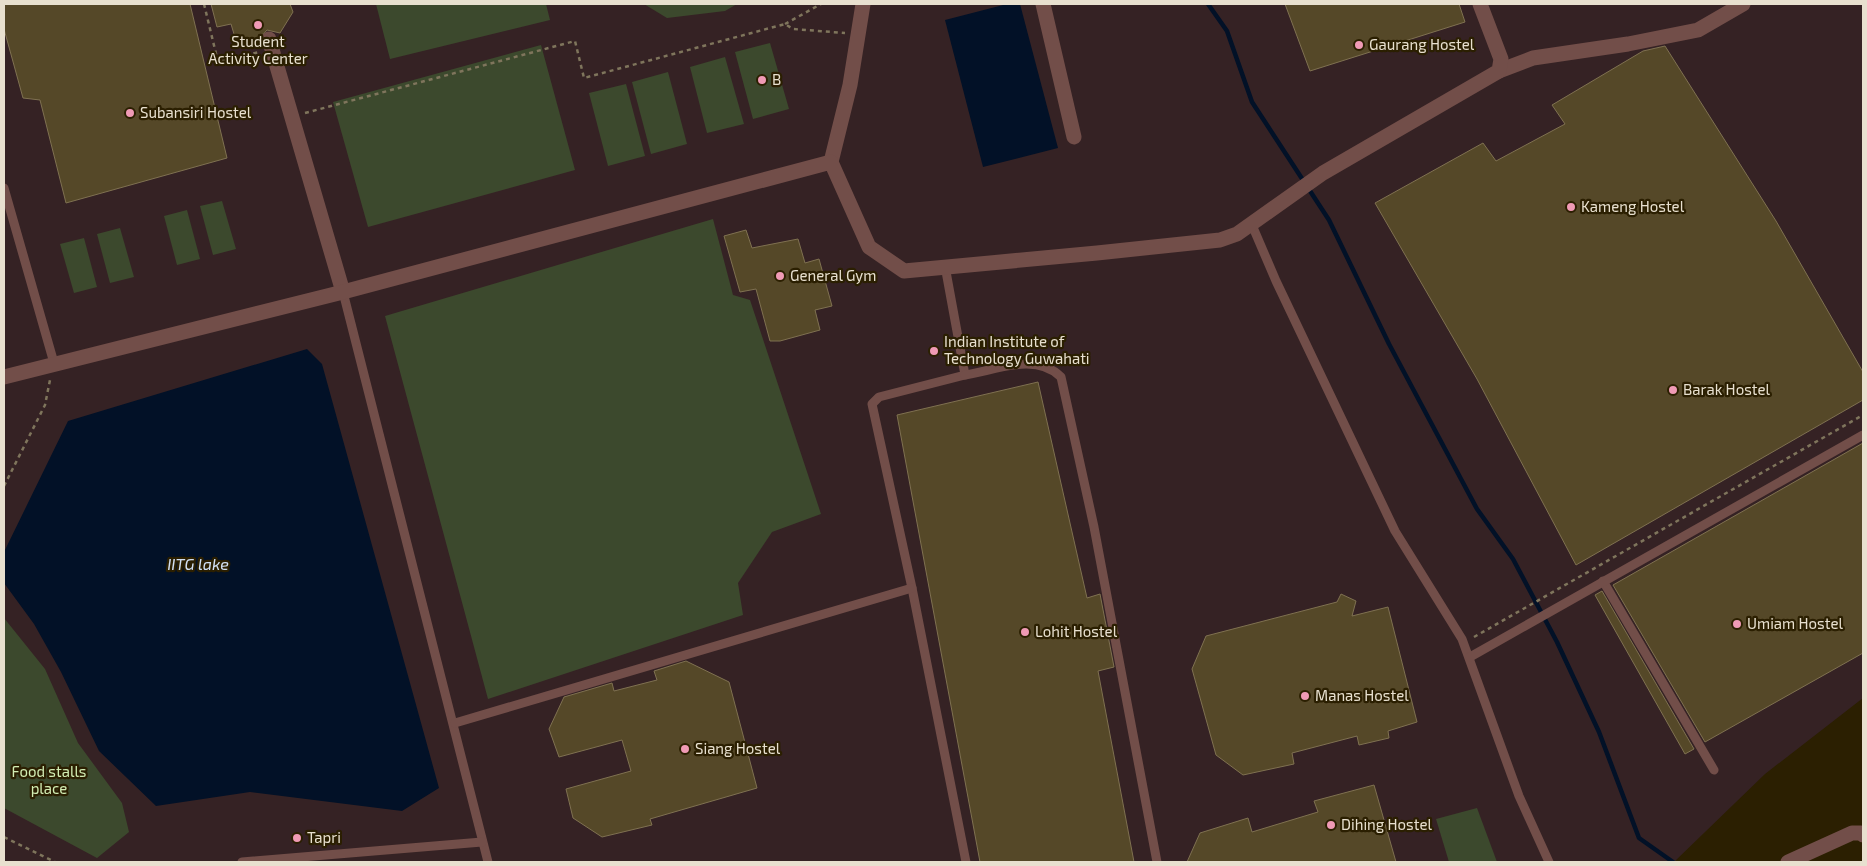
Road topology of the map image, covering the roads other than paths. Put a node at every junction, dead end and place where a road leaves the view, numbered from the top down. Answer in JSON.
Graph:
{"nodes":[{"id":1,"x":863,"y":4,"type":"edge"},
{"id":2,"x":1043,"y":4,"type":"edge"},
{"id":3,"x":1480,"y":4,"type":"edge"},
{"id":4,"x":1743,"y":4,"type":"edge"},
{"id":5,"x":270,"y":44,"type":"road end"},
{"id":6,"x":1499,"y":71,"type":"junction"},
{"id":7,"x":1074,"y":137,"type":"dead end"},
{"id":8,"x":831,"y":162,"type":"junction"},
{"id":9,"x":4,"y":188,"type":"edge"},
{"id":10,"x":1252,"y":225,"type":"junction"},
{"id":11,"x":944,"y":266,"type":"junction"},
{"id":12,"x":342,"y":292,"type":"junction"},
{"id":13,"x":54,"y":363,"type":"junction"},
{"id":14,"x":965,"y":375,"type":"junction"},
{"id":15,"x":4,"y":377,"type":"edge"},
{"id":16,"x":1863,"y":434,"type":"edge"},
{"id":17,"x":1604,"y":581,"type":"junction"},
{"id":18,"x":912,"y":588,"type":"junction"},
{"id":19,"x":1470,"y":657,"type":"junction"},
{"id":20,"x":455,"y":723,"type":"junction"},
{"id":21,"x":1714,"y":770,"type":"dead end"},
{"id":22,"x":1863,"y":835,"type":"edge"},
{"id":23,"x":482,"y":842,"type":"junction"},
{"id":24,"x":242,"y":862,"type":"edge"},
{"id":25,"x":488,"y":862,"type":"edge"},
{"id":26,"x":966,"y":862,"type":"edge"},
{"id":27,"x":1157,"y":862,"type":"edge"},
{"id":28,"x":1549,"y":862,"type":"edge"},
{"id":29,"x":1788,"y":862,"type":"edge"}],
"edges":[{"from":1,"to":8,"type":"street"},
{"from":2,"to":7,"type":"street"},
{"from":3,"to":6,"type":"street"},
{"from":4,"to":6,"type":"street"},
{"from":5,"to":12,"type":"street"},
{"from":6,"to":10,"type":"street"},
{"from":8,"to":11,"type":"street"},
{"from":8,"to":12,"type":"street"},
{"from":9,"to":13,"type":"lane"},
{"from":10,"to":11,"type":"street"},
{"from":10,"to":19,"type":"lane"},
{"from":11,"to":14,"type":"lane"},
{"from":12,"to":13,"type":"street"},
{"from":12,"to":20,"type":"lane"},
{"from":13,"to":15,"type":"street"},
{"from":14,"to":18,"type":"lane"},
{"from":14,"to":27,"type":"lane"},
{"from":16,"to":17,"type":"lane"},
{"from":17,"to":19,"type":"lane"},
{"from":17,"to":21,"type":"lane"},
{"from":18,"to":20,"type":"lane"},
{"from":18,"to":26,"type":"lane"},
{"from":19,"to":28,"type":"lane"},
{"from":20,"to":23,"type":"lane"},
{"from":22,"to":29,"type":"street"},
{"from":23,"to":24,"type":"lane"},
{"from":23,"to":25,"type":"lane"}]}
